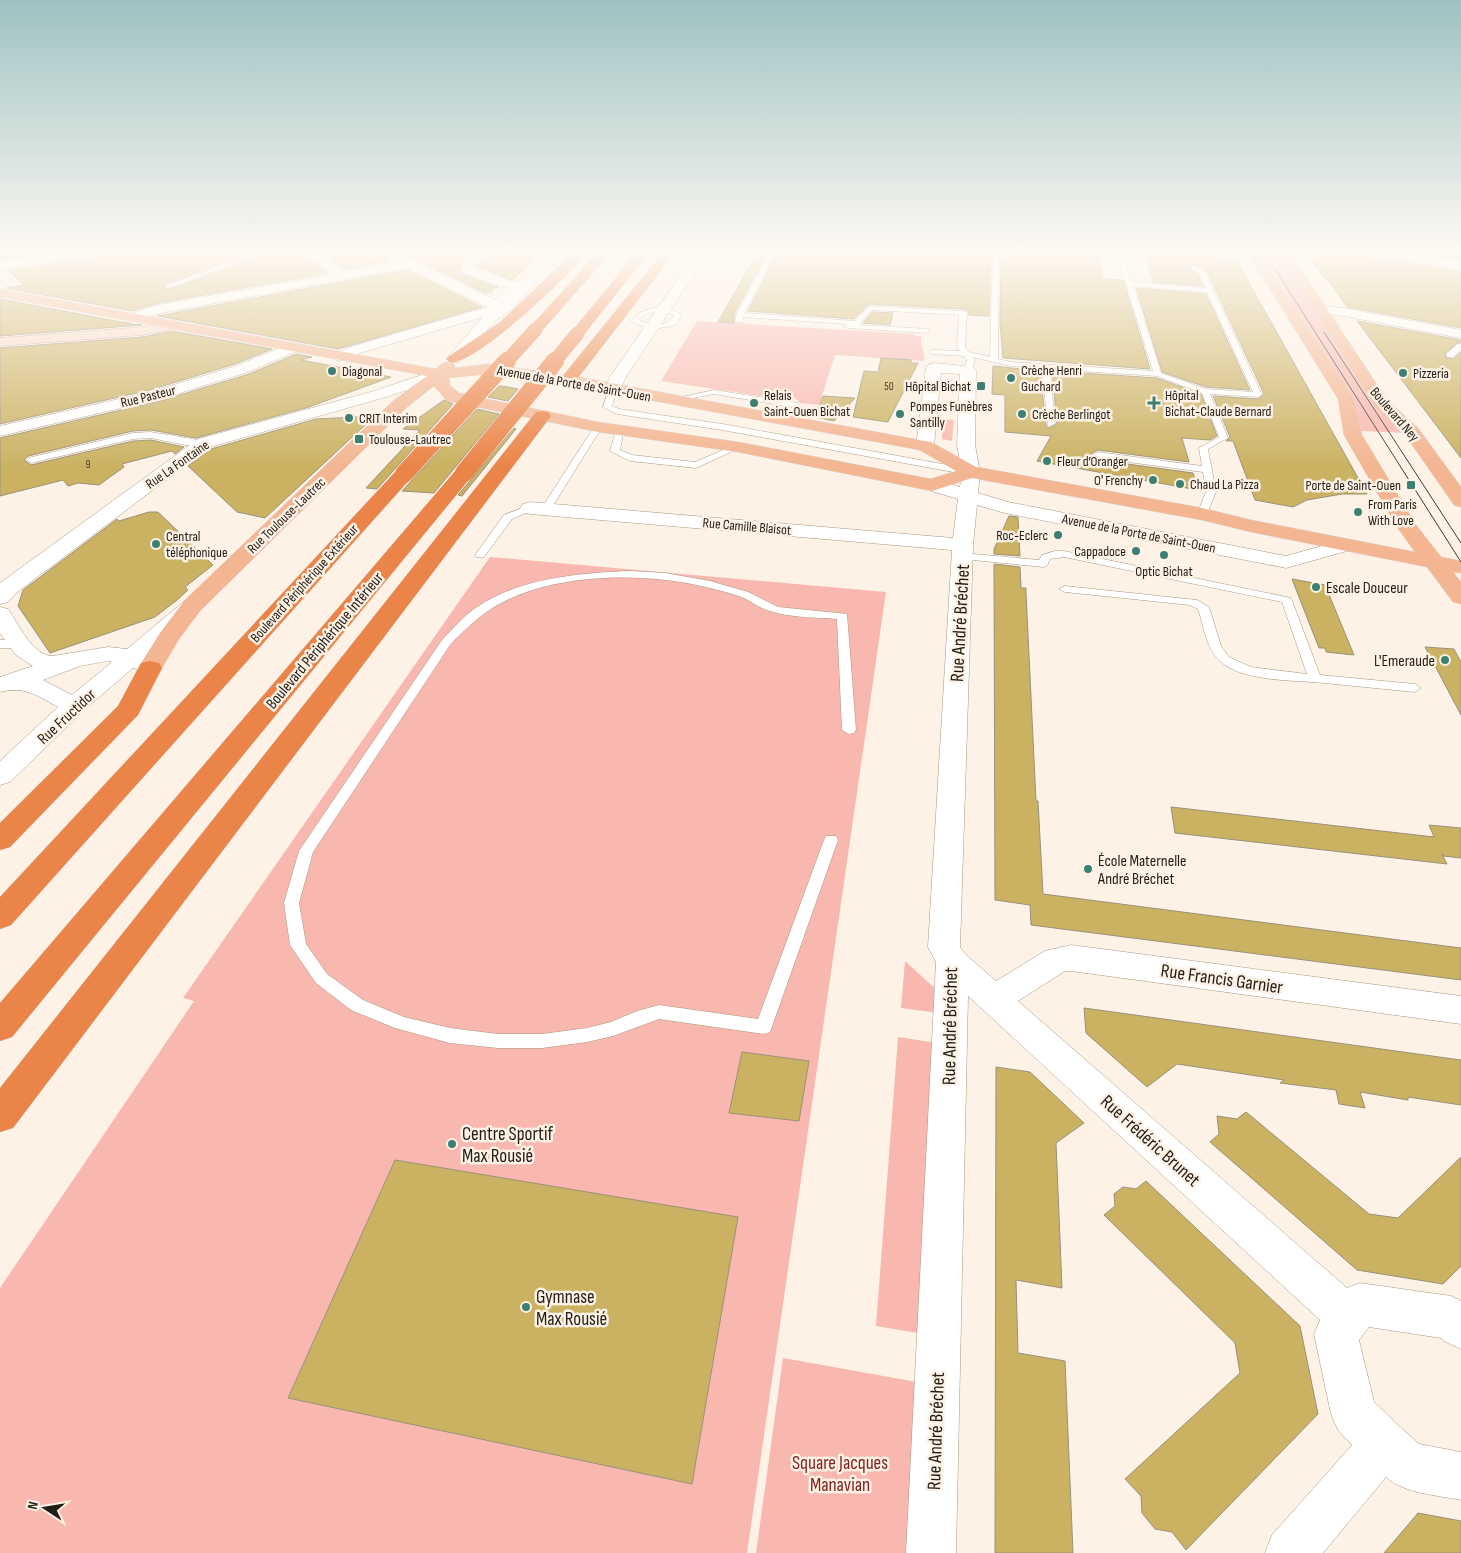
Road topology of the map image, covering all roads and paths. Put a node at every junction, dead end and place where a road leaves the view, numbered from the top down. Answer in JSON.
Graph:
{"nodes":[{"id":1,"x":158,"y":322,"type":"edge"},
{"id":2,"x":447,"y":322,"type":"edge"},
{"id":3,"x":486,"y":322,"type":"edge"},
{"id":4,"x":508,"y":322,"type":"edge"},
{"id":5,"x":541,"y":322,"type":"edge"},
{"id":6,"x":596,"y":322,"type":"edge"},
{"id":7,"x":607,"y":322,"type":"edge"},
{"id":8,"x":655,"y":322,"type":"edge"},
{"id":9,"x":780,"y":322,"type":"edge"},
{"id":10,"x":917,"y":322,"type":"edge"},
{"id":11,"x":962,"y":322,"type":"edge"},
{"id":12,"x":995,"y":322,"type":"edge"},
{"id":13,"x":1141,"y":322,"type":"edge"},
{"id":14,"x":1225,"y":322,"type":"edge"},
{"id":15,"x":1298,"y":322,"type":"edge"},
{"id":16,"x":1328,"y":322,"type":"edge"},
{"id":17,"x":1399,"y":322,"type":"edge"},
{"id":18,"x":172,"y":325,"type":"junction"},
{"id":19,"x":926,"y":331,"type":"junction"},
{"id":20,"x":1461,"y":334,"type":"edge"},
{"id":21,"x":0,"y":342,"type":"edge"},
{"id":22,"x":1461,"y":346,"type":"edge"},
{"id":23,"x":292,"y":348,"type":"junction"},
{"id":24,"x":932,"y":351,"type":"junction"},
{"id":25,"x":1450,"y":355,"type":"dead end"},
{"id":26,"x":341,"y":357,"type":"junction"},
{"id":27,"x":454,"y":358,"type":"junction"},
{"id":28,"x":994,"y":361,"type":"junction"},
{"id":29,"x":968,"y":362,"type":"junction"},
{"id":30,"x":1046,"y":366,"type":"junction"},
{"id":31,"x":440,"y":374,"type":"junction"},
{"id":32,"x":1158,"y":374,"type":"junction"},
{"id":33,"x":568,"y":380,"type":"junction"},
{"id":34,"x":613,"y":388,"type":"junction"},
{"id":35,"x":1205,"y":391,"type":"junction"},
{"id":36,"x":550,"y":404,"type":"junction"},
{"id":37,"x":1051,"y":424,"type":"dead end"},
{"id":38,"x":598,"y":427,"type":"junction"},
{"id":39,"x":620,"y":430,"type":"junction"},
{"id":40,"x":0,"y":431,"type":"edge"},
{"id":41,"x":204,"y":443,"type":"junction"},
{"id":42,"x":925,"y":446,"type":"junction"},
{"id":43,"x":738,"y":447,"type":"junction"},
{"id":44,"x":1098,"y":455,"type":"dead end"},
{"id":45,"x":32,"y":460,"type":"dead end"},
{"id":46,"x":1207,"y":470,"type":"junction"},
{"id":47,"x":971,"y":472,"type":"junction"},
{"id":48,"x":932,"y":485,"type":"junction"},
{"id":49,"x":968,"y":497,"type":"junction"},
{"id":50,"x":1461,"y":501,"type":"edge"},
{"id":51,"x":538,"y":508,"type":"junction"},
{"id":52,"x":1202,"y":514,"type":"junction"},
{"id":53,"x":1347,"y":544,"type":"junction"},
{"id":54,"x":963,"y":550,"type":"junction"},
{"id":55,"x":480,"y":555,"type":"dead end"},
{"id":56,"x":1432,"y":561,"type":"junction"},
{"id":57,"x":1461,"y":567,"type":"edge"},
{"id":58,"x":1066,"y":590,"type":"dead end"},
{"id":59,"x":0,"y":597,"type":"edge"},
{"id":60,"x":1461,"y":597,"type":"edge"},
{"id":61,"x":0,"y":614,"type":"edge"},
{"id":62,"x":9,"y":644,"type":"edge"},
{"id":63,"x":66,"y":662,"type":"junction"},
{"id":64,"x":141,"y":662,"type":"junction"},
{"id":65,"x":1315,"y":678,"type":"junction"},
{"id":66,"x":6,"y":682,"type":"edge"},
{"id":67,"x":1415,"y":688,"type":"dead end"},
{"id":68,"x":74,"y":706,"type":"junction"},
{"id":69,"x":849,"y":730,"type":"dead end"},
{"id":70,"x":0,"y":776,"type":"edge"},
{"id":71,"x":0,"y":840,"type":"edge"},
{"id":72,"x":831,"y":840,"type":"dead end"},
{"id":73,"x":0,"y":917,"type":"edge"},
{"id":74,"x":952,"y":962,"type":"junction"},
{"id":75,"x":994,"y":999,"type":"junction"},
{"id":76,"x":1461,"y":1010,"type":"edge"},
{"id":77,"x":0,"y":1027,"type":"edge"},
{"id":78,"x":0,"y":1116,"type":"edge"},
{"id":79,"x":1349,"y":1318,"type":"junction"},
{"id":80,"x":1461,"y":1327,"type":"edge"},
{"id":81,"x":1382,"y":1443,"type":"junction"},
{"id":82,"x":1461,"y":1476,"type":"edge"},
{"id":83,"x":931,"y":1553,"type":"edge"},
{"id":84,"x":1290,"y":1553,"type":"edge"}],
"edges":[{"from":1,"to":18,"type":"main road"},
{"from":2,"to":26,"type":"street"},
{"from":3,"to":27,"type":"street"},
{"from":4,"to":27,"type":"highway"},
{"from":5,"to":73,"type":"highway","name":"Boulevard Périphérique Extérieur","bridge":true},
{"from":6,"to":77,"type":"highway","name":"Boulevard Périphérique Intérieur","bridge":true},
{"from":7,"to":33,"type":"highway"},
{"from":8,"to":34,"type":"street"},
{"from":9,"to":19,"type":"lane"},
{"from":10,"to":19,"type":"lane"},
{"from":11,"to":29,"type":"lane"},
{"from":12,"to":28,"type":"lane"},
{"from":13,"to":32,"type":"lane"},
{"from":14,"to":35,"type":"lane"},
{"from":15,"to":56,"type":"main road","name":"Boulevard Ney"},
{"from":16,"to":50,"type":"main road","name":"Boulevard Ney"},
{"from":17,"to":20,"type":"street"},
{"from":18,"to":21,"type":"street"},
{"from":18,"to":23,"type":"main road"},
{"from":19,"to":24,"type":"lane"},
{"from":22,"to":25,"type":"lane"},
{"from":23,"to":26,"type":"main road"},
{"from":23,"to":40,"type":"street","name":"Rue Pasteur"},
{"from":24,"to":29,"type":"street"},
{"from":24,"to":42,"type":"street"},
{"from":26,"to":31,"type":"main road"},
{"from":27,"to":31,"type":"main road","name":"Rue Toulouse-Lautrec"},
{"from":28,"to":29,"type":"lane"},
{"from":28,"to":30,"type":"lane"},
{"from":29,"to":47,"type":"street","name":"Rue André Bréchet"},
{"from":30,"to":32,"type":"lane"},
{"from":30,"to":37,"type":"lane"},
{"from":31,"to":33,"type":"main road","name":"Avenue de la Porte de Saint-Ouen"},
{"from":31,"to":36,"type":"main road","name":"Avenue de la Porte de Saint-Ouen"},
{"from":31,"to":41,"type":"street","name":"Rue La Fontaine"},
{"from":31,"to":64,"type":"main road","name":"Rue Toulouse-Lautrec"},
{"from":32,"to":35,"type":"lane"},
{"from":33,"to":34,"type":"main road","name":"Avenue de la Porte de Saint-Ouen"},
{"from":33,"to":36,"type":"main road"},
{"from":34,"to":42,"type":"main road","name":"Avenue de la Porte de Saint-Ouen"},
{"from":34,"to":47,"type":"lane"},
{"from":35,"to":46,"type":"lane"},
{"from":36,"to":38,"type":"main road","name":"Avenue de la Porte de Saint-Ouen"},
{"from":36,"to":78,"type":"highway"},
{"from":38,"to":39,"type":"main road","name":"Avenue de la Porte de Saint-Ouen"},
{"from":38,"to":51,"type":"lane"},
{"from":39,"to":43,"type":"main road","name":"Avenue de la Porte de Saint-Ouen"},
{"from":39,"to":43,"type":"lane"},
{"from":41,"to":45,"type":"lane"},
{"from":41,"to":59,"type":"street","name":"Rue La Fontaine"},
{"from":42,"to":47,"type":"main road","name":"Avenue de la Porte de Saint-Ouen"},
{"from":43,"to":48,"type":"main road","name":"Avenue de la Porte de Saint-Ouen"},
{"from":44,"to":46,"type":"lane"},
{"from":46,"to":52,"type":"lane"},
{"from":47,"to":48,"type":"main road","name":"Avenue de la Porte de Saint-Ouen"},
{"from":47,"to":49,"type":"street","name":"Rue André Bréchet"},
{"from":47,"to":52,"type":"main road","name":"Avenue de la Porte de Saint-Ouen"},
{"from":48,"to":49,"type":"street","name":"Avenue de la Porte de Saint-Ouen"},
{"from":49,"to":53,"type":"street","name":"Avenue de la Porte de Saint-Ouen"},
{"from":49,"to":54,"type":"street","name":"Rue André Bréchet"},
{"from":51,"to":54,"type":"street","name":"Rue Camille Blaisot"},
{"from":51,"to":55,"type":"lane"},
{"from":52,"to":53,"type":"main road","name":"Avenue de la Porte de Saint-Ouen"},
{"from":53,"to":56,"type":"main road","name":"Avenue de la Porte de Saint-Ouen"},
{"from":54,"to":65,"type":"lane"},
{"from":54,"to":74,"type":"street","name":"Rue André Bréchet"},
{"from":56,"to":57,"type":"main road","name":"Avenue de la Porte de Saint-Ouen"},
{"from":56,"to":60,"type":"main road","name":"Boulevard Ney"},
{"from":58,"to":65,"type":"lane"},
{"from":61,"to":62,"type":"street"},
{"from":62,"to":63,"type":"street"},
{"from":62,"to":66,"type":"street"},
{"from":63,"to":64,"type":"street"},
{"from":63,"to":66,"type":"street"},
{"from":64,"to":68,"type":"street","name":"Rue Fructidor"},
{"from":64,"to":71,"type":"highway"},
{"from":65,"to":67,"type":"lane"},
{"from":66,"to":68,"type":"street"},
{"from":68,"to":70,"type":"street","name":"Rue Fructidor"},
{"from":69,"to":72,"type":"lane"},
{"from":74,"to":75,"type":"street","name":"Rue Frédéric Brunet"},
{"from":74,"to":83,"type":"street","name":"Rue André Bréchet"},
{"from":75,"to":76,"type":"street","name":"Rue Francis Garnier"},
{"from":75,"to":79,"type":"street","name":"Rue Frédéric Brunet"},
{"from":79,"to":80,"type":"street"},
{"from":79,"to":81,"type":"street"},
{"from":81,"to":82,"type":"street"},
{"from":81,"to":84,"type":"street"}]}
